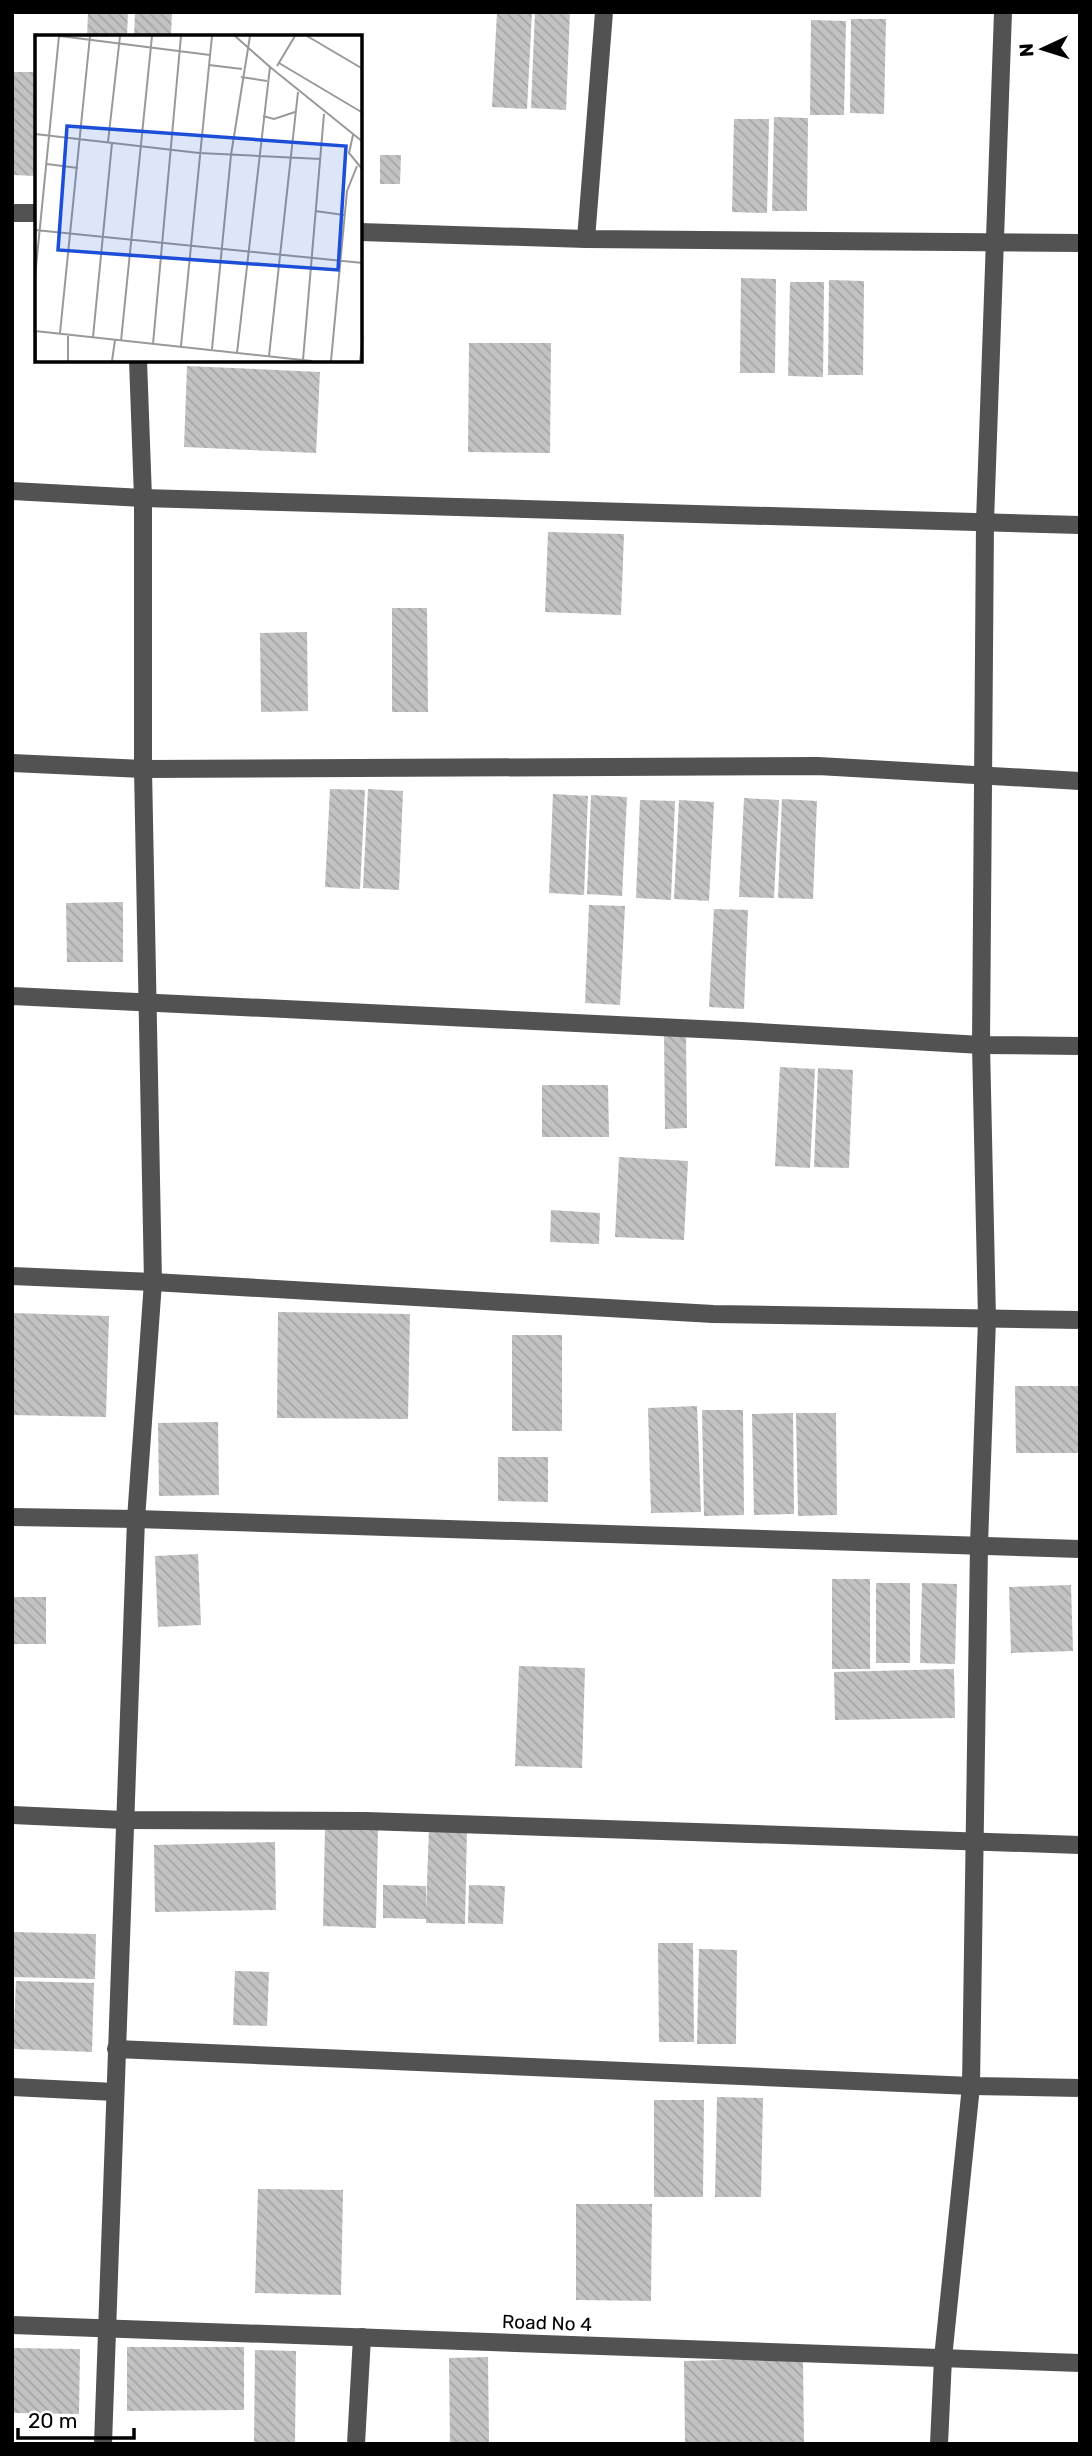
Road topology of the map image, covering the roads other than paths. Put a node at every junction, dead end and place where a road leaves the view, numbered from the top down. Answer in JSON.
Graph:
{"nodes":[{"id":1,"x":604,"y":12,"type":"edge"},
{"id":2,"x":1003,"y":12,"type":"edge"},
{"id":3,"x":12,"y":213,"type":"edge"},
{"id":4,"x":35,"y":213,"type":"edge"},
{"id":5,"x":362,"y":232,"type":"edge"},
{"id":6,"x":586,"y":239,"type":"junction"},
{"id":7,"x":993,"y":242,"type":"junction"},
{"id":8,"x":1080,"y":243,"type":"edge"},
{"id":9,"x":138,"y":362,"type":"edge"},
{"id":10,"x":12,"y":491,"type":"edge"},
{"id":11,"x":143,"y":498,"type":"junction"},
{"id":12,"x":985,"y":522,"type":"junction"},
{"id":13,"x":1080,"y":525,"type":"edge"},
{"id":14,"x":12,"y":763,"type":"edge"},
{"id":15,"x":143,"y":769,"type":"junction"},
{"id":16,"x":983,"y":775,"type":"junction"},
{"id":17,"x":1080,"y":781,"type":"edge"},
{"id":18,"x":12,"y":996,"type":"edge"},
{"id":19,"x":148,"y":1003,"type":"junction"},
{"id":20,"x":981,"y":1045,"type":"junction"},
{"id":21,"x":1080,"y":1046,"type":"edge"},
{"id":22,"x":12,"y":1276,"type":"edge"},
{"id":23,"x":153,"y":1282,"type":"junction"},
{"id":24,"x":987,"y":1319,"type":"junction"},
{"id":25,"x":1080,"y":1320,"type":"edge"},
{"id":26,"x":12,"y":1517,"type":"edge"},
{"id":27,"x":136,"y":1519,"type":"junction"},
{"id":28,"x":979,"y":1545,"type":"junction"},
{"id":29,"x":1080,"y":1549,"type":"edge"},
{"id":30,"x":12,"y":1815,"type":"edge"},
{"id":31,"x":124,"y":1821,"type":"junction"},
{"id":32,"x":974,"y":1841,"type":"junction"},
{"id":33,"x":1080,"y":1845,"type":"edge"},
{"id":34,"x":116,"y":2049,"type":"junction"},
{"id":35,"x":971,"y":2086,"type":"junction"},
{"id":36,"x":12,"y":2087,"type":"edge"},
{"id":37,"x":1080,"y":2088,"type":"edge"},
{"id":38,"x":115,"y":2092,"type":"junction"},
{"id":39,"x":12,"y":2325,"type":"edge"},
{"id":40,"x":109,"y":2327,"type":"junction"},
{"id":41,"x":362,"y":2337,"type":"junction"},
{"id":42,"x":943,"y":2358,"type":"junction"},
{"id":43,"x":1080,"y":2363,"type":"edge"},
{"id":44,"x":103,"y":2444,"type":"edge"},
{"id":45,"x":356,"y":2444,"type":"edge"},
{"id":46,"x":939,"y":2444,"type":"edge"}],
"edges":[{"from":1,"to":6,"type":"street"},
{"from":2,"to":7,"type":"street"},
{"from":3,"to":4,"type":"street"},
{"from":5,"to":6,"type":"street"},
{"from":6,"to":7,"type":"street"},
{"from":7,"to":8,"type":"street"},
{"from":7,"to":12,"type":"street"},
{"from":9,"to":11,"type":"street"},
{"from":10,"to":11,"type":"street"},
{"from":11,"to":12,"type":"street"},
{"from":11,"to":15,"type":"street"},
{"from":12,"to":13,"type":"street"},
{"from":12,"to":16,"type":"street"},
{"from":14,"to":15,"type":"street"},
{"from":15,"to":16,"type":"street"},
{"from":15,"to":19,"type":"street"},
{"from":16,"to":17,"type":"street"},
{"from":16,"to":20,"type":"street"},
{"from":18,"to":19,"type":"street"},
{"from":19,"to":20,"type":"street"},
{"from":19,"to":23,"type":"street"},
{"from":20,"to":21,"type":"street"},
{"from":20,"to":24,"type":"street"},
{"from":22,"to":23,"type":"street"},
{"from":23,"to":24,"type":"street"},
{"from":23,"to":27,"type":"street"},
{"from":24,"to":25,"type":"street"},
{"from":24,"to":28,"type":"street"},
{"from":26,"to":27,"type":"street"},
{"from":27,"to":28,"type":"street"},
{"from":27,"to":31,"type":"street"},
{"from":28,"to":29,"type":"street"},
{"from":28,"to":32,"type":"street"},
{"from":30,"to":31,"type":"street"},
{"from":31,"to":32,"type":"street"},
{"from":31,"to":34,"type":"street"},
{"from":32,"to":33,"type":"street"},
{"from":32,"to":35,"type":"street"},
{"from":34,"to":35,"type":"street"},
{"from":34,"to":38,"type":"street"},
{"from":35,"to":37,"type":"street"},
{"from":35,"to":42,"type":"street"},
{"from":36,"to":38,"type":"street"},
{"from":38,"to":40,"type":"street"},
{"from":39,"to":40,"type":"street","name":"Road No 4"},
{"from":40,"to":41,"type":"street","name":"Road No 4"},
{"from":40,"to":44,"type":"street"},
{"from":41,"to":42,"type":"street","name":"Road No 4"},
{"from":41,"to":45,"type":"street"},
{"from":42,"to":43,"type":"street","name":"Road No 4"},
{"from":42,"to":46,"type":"street"}]}
